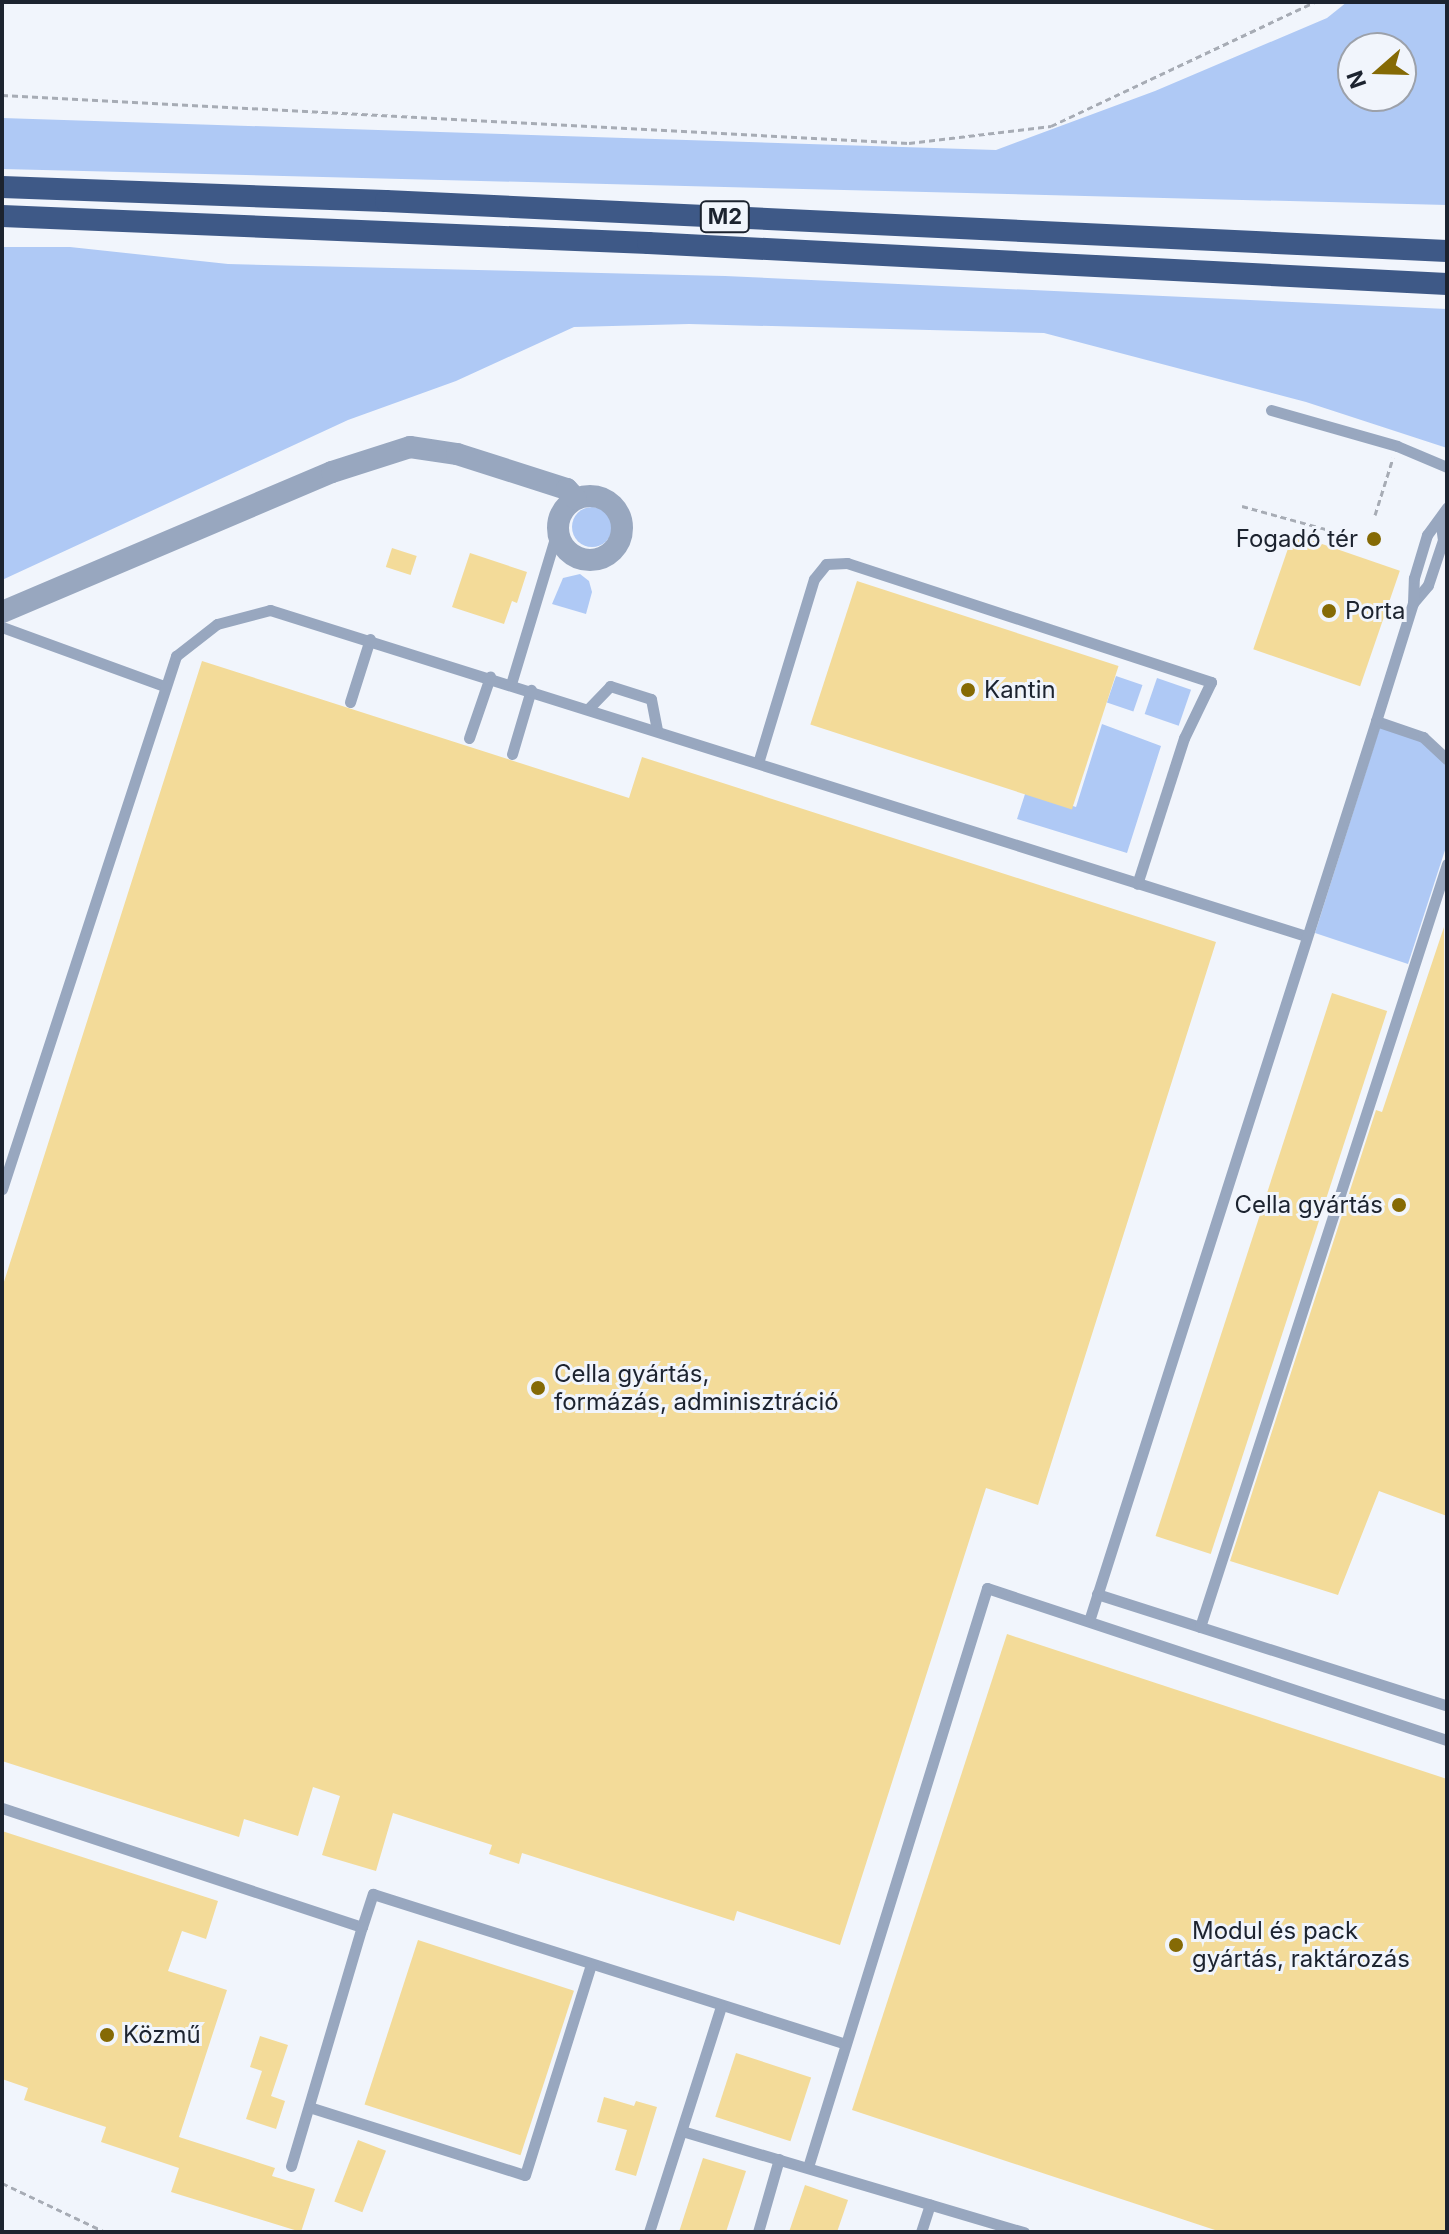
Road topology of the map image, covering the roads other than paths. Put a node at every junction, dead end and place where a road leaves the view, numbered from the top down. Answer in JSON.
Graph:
{"nodes":[{"id":1,"x":2,"y":187,"type":"edge"},
{"id":2,"x":2,"y":216,"type":"edge"},
{"id":3,"x":1447,"y":251,"type":"edge"},
{"id":4,"x":1447,"y":284,"type":"edge"},
{"id":5,"x":1271,"y":410,"type":"dead end"},
{"id":6,"x":1447,"y":467,"type":"edge"},
{"id":7,"x":576,"y":499,"type":"junction"},
{"id":8,"x":1447,"y":507,"type":"edge"},
{"id":9,"x":558,"y":528,"type":"junction"},
{"id":10,"x":2,"y":612,"type":"edge"},
{"id":11,"x":2,"y":627,"type":"edge"},
{"id":12,"x":370,"y":639,"type":"junction"},
{"id":13,"x":490,"y":677,"type":"junction"},
{"id":14,"x":511,"y":684,"type":"junction"},
{"id":15,"x":164,"y":686,"type":"junction"},
{"id":16,"x":531,"y":690,"type":"junction"},
{"id":17,"x":350,"y":702,"type":"dead end"},
{"id":18,"x":588,"y":709,"type":"junction"},
{"id":19,"x":1376,"y":721,"type":"junction"},
{"id":20,"x":657,"y":730,"type":"junction"},
{"id":21,"x":469,"y":738,"type":"dead end"},
{"id":22,"x":512,"y":754,"type":"dead end"},
{"id":23,"x":1447,"y":759,"type":"edge"},
{"id":24,"x":758,"y":763,"type":"junction"},
{"id":25,"x":1447,"y":864,"type":"edge"},
{"id":26,"x":1137,"y":884,"type":"junction"},
{"id":27,"x":1306,"y":936,"type":"junction"},
{"id":28,"x":3,"y":1183,"type":"edge"},
{"id":29,"x":1097,"y":1594,"type":"junction"},
{"id":30,"x":1089,"y":1621,"type":"junction"},
{"id":31,"x":1200,"y":1627,"type":"junction"},
{"id":32,"x":1447,"y":1706,"type":"edge"},
{"id":33,"x":1447,"y":1740,"type":"edge"},
{"id":34,"x":2,"y":1808,"type":"edge"},
{"id":35,"x":362,"y":1927,"type":"junction"},
{"id":36,"x":591,"y":1965,"type":"junction"},
{"id":37,"x":721,"y":2006,"type":"junction"},
{"id":38,"x":844,"y":2043,"type":"junction"},
{"id":39,"x":309,"y":2107,"type":"junction"},
{"id":40,"x":682,"y":2131,"type":"junction"},
{"id":41,"x":779,"y":2159,"type":"junction"},
{"id":42,"x":291,"y":2166,"type":"dead end"},
{"id":43,"x":808,"y":2167,"type":"junction"},
{"id":44,"x":930,"y":2204,"type":"junction"},
{"id":45,"x":649,"y":2232,"type":"edge"},
{"id":46,"x":758,"y":2232,"type":"edge"},
{"id":47,"x":921,"y":2232,"type":"edge"},
{"id":48,"x":1024,"y":2232,"type":"edge"}],
"edges":[{"from":1,"to":3,"type":"highway","number":"M2"},
{"from":2,"to":4,"type":"highway","number":"M2"},
{"from":5,"to":6,"type":"lane"},
{"from":7,"to":9,"type":"street"},
{"from":7,"to":9,"type":"street"},
{"from":7,"to":10,"type":"street"},
{"from":8,"to":19,"type":"lane"},
{"from":9,"to":14,"type":"lane"},
{"from":11,"to":15,"type":"lane"},
{"from":12,"to":13,"type":"lane"},
{"from":12,"to":15,"type":"lane"},
{"from":12,"to":17,"type":"lane"},
{"from":13,"to":14,"type":"lane"},
{"from":13,"to":21,"type":"lane"},
{"from":14,"to":16,"type":"lane"},
{"from":15,"to":28,"type":"lane"},
{"from":16,"to":18,"type":"lane"},
{"from":16,"to":22,"type":"lane"},
{"from":18,"to":20,"type":"lane"},
{"from":18,"to":20,"type":"lane"},
{"from":19,"to":23,"type":"lane"},
{"from":19,"to":27,"type":"lane"},
{"from":20,"to":24,"type":"lane"},
{"from":24,"to":26,"type":"lane"},
{"from":24,"to":26,"type":"lane"},
{"from":25,"to":31,"type":"lane"},
{"from":26,"to":27,"type":"lane"},
{"from":27,"to":29,"type":"lane"},
{"from":29,"to":30,"type":"lane"},
{"from":29,"to":31,"type":"lane"},
{"from":30,"to":33,"type":"lane"},
{"from":30,"to":38,"type":"lane"},
{"from":31,"to":32,"type":"lane"},
{"from":34,"to":35,"type":"lane"},
{"from":35,"to":36,"type":"lane"},
{"from":35,"to":39,"type":"lane"},
{"from":36,"to":37,"type":"lane"},
{"from":36,"to":39,"type":"lane"},
{"from":37,"to":38,"type":"lane"},
{"from":37,"to":40,"type":"lane"},
{"from":38,"to":43,"type":"lane"},
{"from":39,"to":42,"type":"lane"},
{"from":40,"to":41,"type":"lane"},
{"from":40,"to":45,"type":"lane"},
{"from":41,"to":43,"type":"lane"},
{"from":41,"to":46,"type":"lane"},
{"from":43,"to":44,"type":"lane"},
{"from":44,"to":47,"type":"lane"},
{"from":44,"to":48,"type":"lane"}]}
